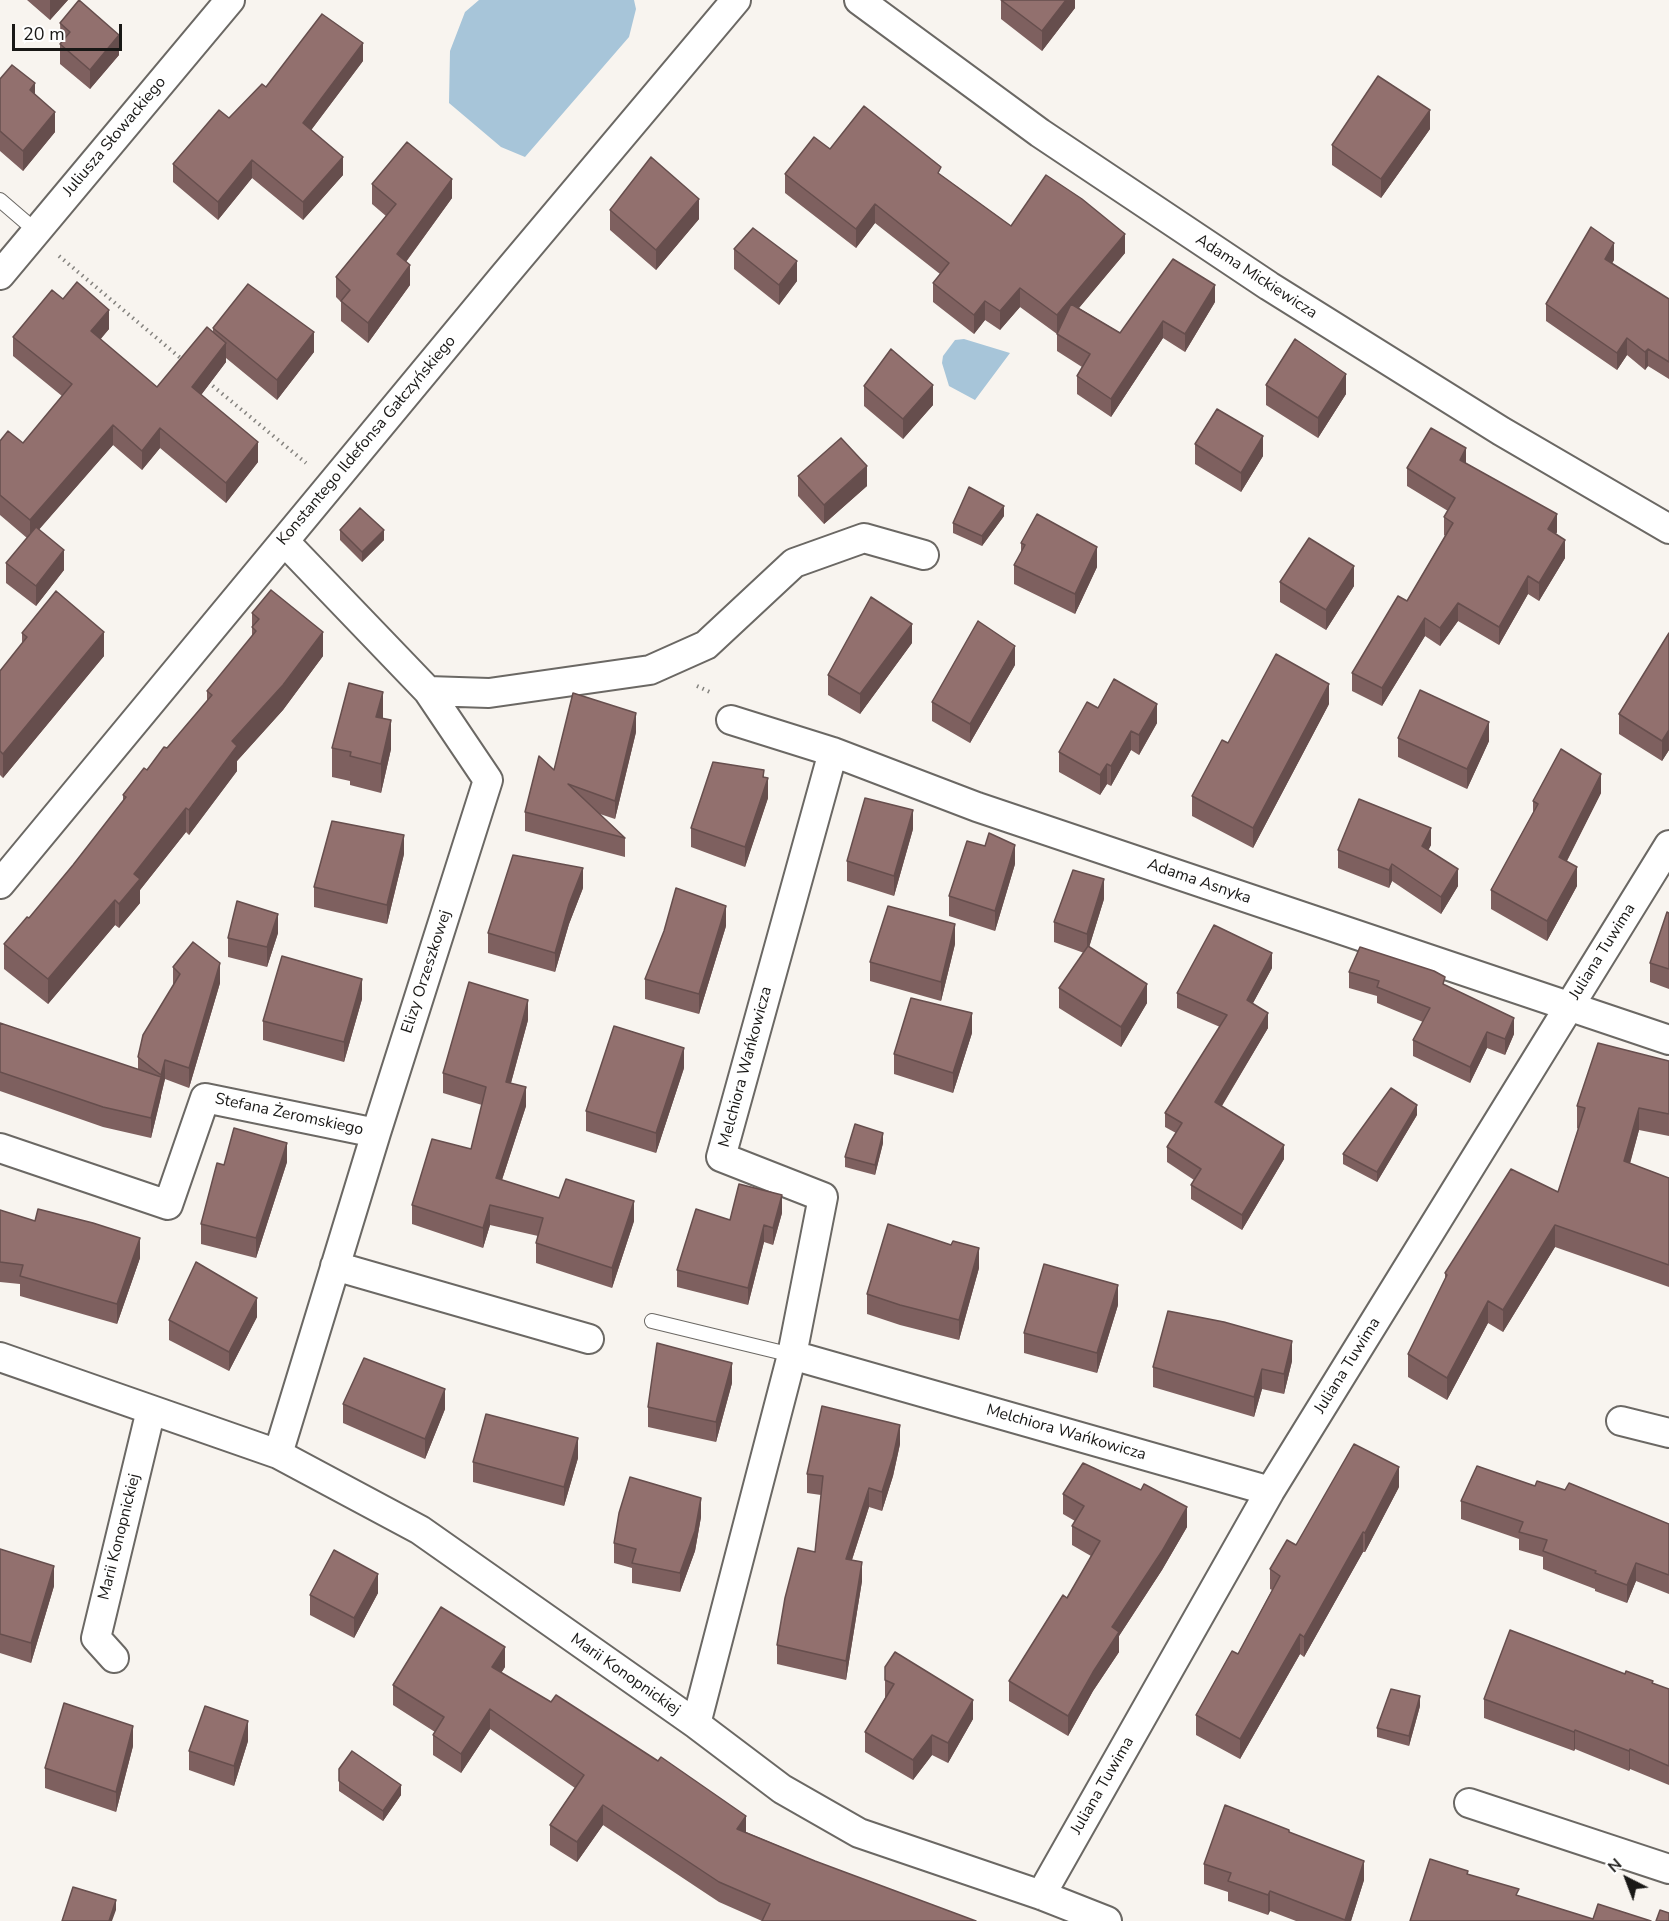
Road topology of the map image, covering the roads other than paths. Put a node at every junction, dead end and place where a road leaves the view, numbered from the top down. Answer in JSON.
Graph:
{"nodes":[{"id":1,"x":230,"y":0,"type":"edge"},
{"id":2,"x":736,"y":0,"type":"edge"},
{"id":3,"x":858,"y":0,"type":"edge"},
{"id":4,"x":0,"y":200,"type":"edge"},
{"id":5,"x":44,"y":241,"type":"junction"},
{"id":6,"x":0,"y":275,"type":"edge"},
{"id":7,"x":1669,"y":529,"type":"edge"},
{"id":8,"x":284,"y":542,"type":"junction"},
{"id":9,"x":924,"y":555,"type":"dead end"},
{"id":10,"x":428,"y":691,"type":"junction"},
{"id":11,"x":732,"y":720,"type":"dead end"},
{"id":12,"x":832,"y":752,"type":"junction"},
{"id":13,"x":1669,"y":845,"type":"edge"},
{"id":14,"x":0,"y":884,"type":"edge"},
{"id":15,"x":1569,"y":1008,"type":"junction"},
{"id":16,"x":1669,"y":1040,"type":"edge"},
{"id":17,"x":376,"y":1133,"type":"junction"},
{"id":18,"x":0,"y":1148,"type":"edge"},
{"id":19,"x":335,"y":1266,"type":"junction"},
{"id":20,"x":652,"y":1321,"type":"dead end"},
{"id":21,"x":589,"y":1339,"type":"dead end"},
{"id":22,"x":792,"y":1355,"type":"junction"},
{"id":23,"x":0,"y":1357,"type":"edge"},
{"id":24,"x":151,"y":1410,"type":"junction"},
{"id":25,"x":1621,"y":1421,"type":"dead end"},
{"id":26,"x":1669,"y":1433,"type":"edge"},
{"id":27,"x":278,"y":1454,"type":"junction"},
{"id":28,"x":1270,"y":1491,"type":"junction"},
{"id":29,"x":114,"y":1658,"type":"dead end"},
{"id":30,"x":696,"y":1724,"type":"junction"},
{"id":31,"x":1469,"y":1803,"type":"dead end"},
{"id":32,"x":1669,"y":1869,"type":"edge"},
{"id":33,"x":1041,"y":1895,"type":"junction"},
{"id":34,"x":1107,"y":1921,"type":"edge"}],
"edges":[{"from":1,"to":5,"type":"street","name":"Juliusza Słowackiego"},
{"from":2,"to":8,"type":"street","name":"Konstantego Ildefonsa Gałczyńskiego"},
{"from":3,"to":7,"type":"street","name":"Adama Mickiewicza"},
{"from":4,"to":5,"type":"lane"},
{"from":5,"to":6,"type":"street","name":"Juliusza Słowackiego"},
{"from":8,"to":10,"type":"street","name":"Elizy Orzeszkowej"},
{"from":8,"to":14,"type":"street","name":"Konstantego Ildefonsa Gałczyńskiego"},
{"from":9,"to":10,"type":"street"},
{"from":10,"to":17,"type":"street","name":"Elizy Orzeszkowej"},
{"from":11,"to":12,"type":"street","name":"Adama Asnyka"},
{"from":12,"to":15,"type":"street","name":"Adama Asnyka"},
{"from":12,"to":22,"type":"street","name":"Melchiora Wańkowicza"},
{"from":13,"to":15,"type":"street","name":"Juliana Tuwima"},
{"from":15,"to":16,"type":"street","name":"Adama Asnyka"},
{"from":15,"to":28,"type":"street","name":"Juliana Tuwima"},
{"from":17,"to":18,"type":"street","name":"Stefana Żeromskiego"},
{"from":17,"to":19,"type":"street","name":"Elizy Orzeszkowej"},
{"from":19,"to":21,"type":"street"},
{"from":19,"to":27,"type":"street","name":"Elizy Orzeszkowej"},
{"from":20,"to":22,"type":"lane"},
{"from":22,"to":28,"type":"street","name":"Melchiora Wańkowicza"},
{"from":22,"to":30,"type":"street","name":"Melchiora Wańkowicza"},
{"from":23,"to":24,"type":"street","name":"Marii Konopnickiej"},
{"from":24,"to":27,"type":"street","name":"Marii Konopnickiej"},
{"from":24,"to":29,"type":"street","name":"Marii Konopnickiej"},
{"from":25,"to":26,"type":"street"},
{"from":27,"to":30,"type":"street","name":"Marii Konopnickiej"},
{"from":28,"to":33,"type":"street","name":"Juliana Tuwima"},
{"from":30,"to":33,"type":"street","name":"Marii Konopnickiej"},
{"from":31,"to":32,"type":"street"},
{"from":33,"to":34,"type":"street","name":"Marii Konopnickiej"}]}
